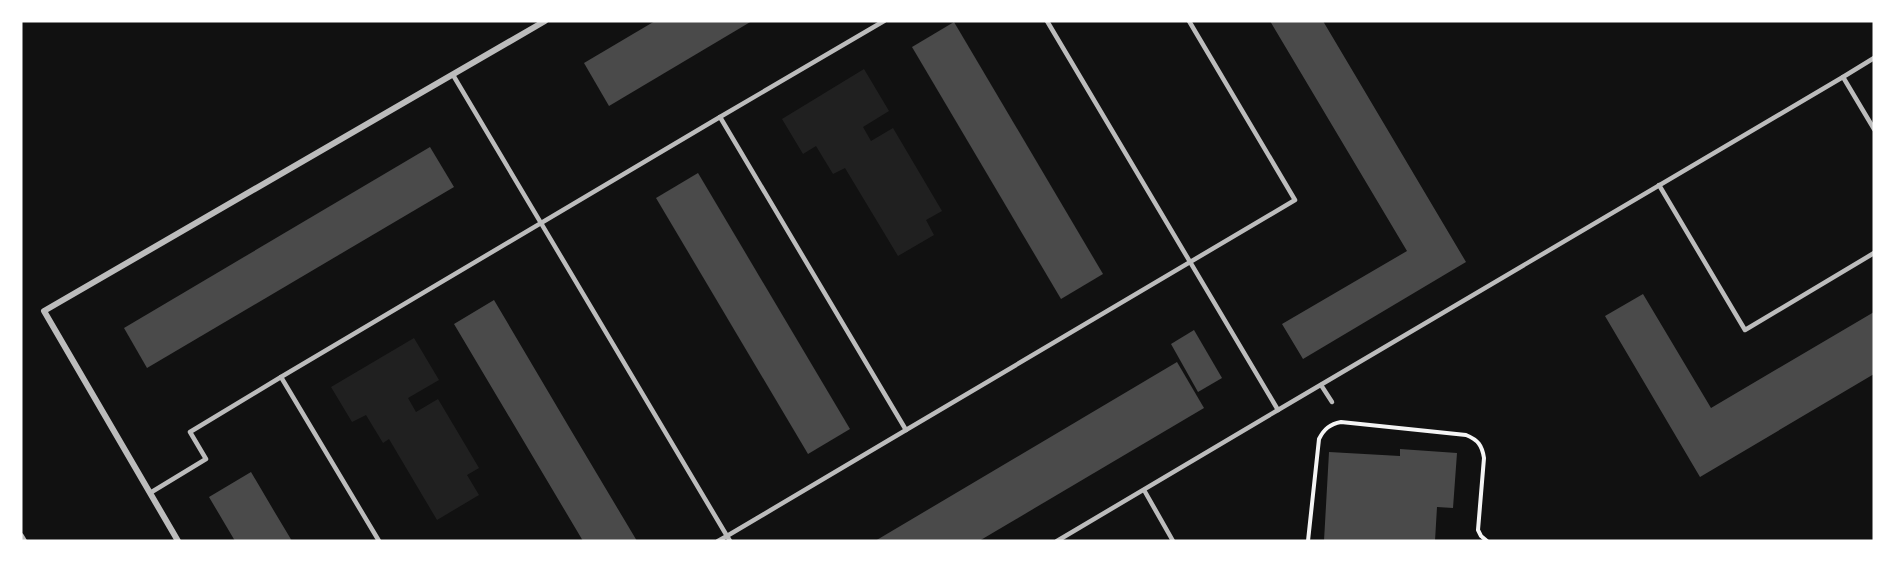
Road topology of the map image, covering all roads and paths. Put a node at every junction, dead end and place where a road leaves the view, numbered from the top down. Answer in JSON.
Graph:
{"nodes":[{"id":1,"x":545,"y":21,"type":"edge"},
{"id":2,"x":884,"y":21,"type":"edge"},
{"id":3,"x":1047,"y":21,"type":"edge"},
{"id":4,"x":1189,"y":21,"type":"edge"},
{"id":5,"x":1874,"y":58,"type":"edge"},
{"id":6,"x":453,"y":75,"type":"junction"},
{"id":7,"x":1843,"y":76,"type":"junction"},
{"id":8,"x":720,"y":117,"type":"junction"},
{"id":9,"x":1874,"y":129,"type":"edge"},
{"id":10,"x":1659,"y":185,"type":"junction"},
{"id":11,"x":542,"y":224,"type":"junction"},
{"id":12,"x":1874,"y":253,"type":"edge"},
{"id":13,"x":1190,"y":261,"type":"junction"},
{"id":14,"x":281,"y":377,"type":"junction"},
{"id":15,"x":1321,"y":385,"type":"junction"},
{"id":16,"x":1332,"y":402,"type":"dead end"},
{"id":17,"x":1278,"y":410,"type":"junction"},
{"id":18,"x":906,"y":430,"type":"junction"},
{"id":19,"x":1144,"y":490,"type":"junction"},
{"id":20,"x":150,"y":493,"type":"junction"},
{"id":21,"x":21,"y":536,"type":"edge"},
{"id":22,"x":728,"y":538,"type":"edge"},
{"id":23,"x":24,"y":541,"type":"edge"},
{"id":24,"x":178,"y":541,"type":"edge"},
{"id":25,"x":379,"y":541,"type":"edge"},
{"id":26,"x":718,"y":541,"type":"edge"},
{"id":27,"x":1057,"y":541,"type":"edge"},
{"id":28,"x":1173,"y":541,"type":"edge"},
{"id":29,"x":1308,"y":541,"type":"edge"},
{"id":30,"x":1487,"y":541,"type":"edge"}],
"edges":[{"from":1,"to":6,"type":"street"},
{"from":2,"to":8,"type":"lane"},
{"from":3,"to":13,"type":"lane"},
{"from":4,"to":13,"type":"lane"},
{"from":5,"to":7,"type":"lane"},
{"from":6,"to":11,"type":"lane"},
{"from":6,"to":20,"type":"street"},
{"from":7,"to":9,"type":"lane"},
{"from":7,"to":10,"type":"lane"},
{"from":8,"to":11,"type":"lane"},
{"from":8,"to":18,"type":"lane"},
{"from":10,"to":12,"type":"lane"},
{"from":10,"to":15,"type":"lane"},
{"from":11,"to":14,"type":"lane"},
{"from":11,"to":22,"type":"lane"},
{"from":13,"to":17,"type":"lane"},
{"from":13,"to":18,"type":"lane"},
{"from":14,"to":20,"type":"lane"},
{"from":14,"to":25,"type":"lane"},
{"from":15,"to":16,"type":"lane"},
{"from":15,"to":17,"type":"lane"},
{"from":17,"to":19,"type":"lane"},
{"from":18,"to":22,"type":"lane"},
{"from":19,"to":27,"type":"lane"},
{"from":19,"to":28,"type":"lane"},
{"from":20,"to":24,"type":"street"},
{"from":21,"to":23,"type":"street"},
{"from":22,"to":26,"type":"lane"},
{"from":29,"to":30,"type":"path"}]}
